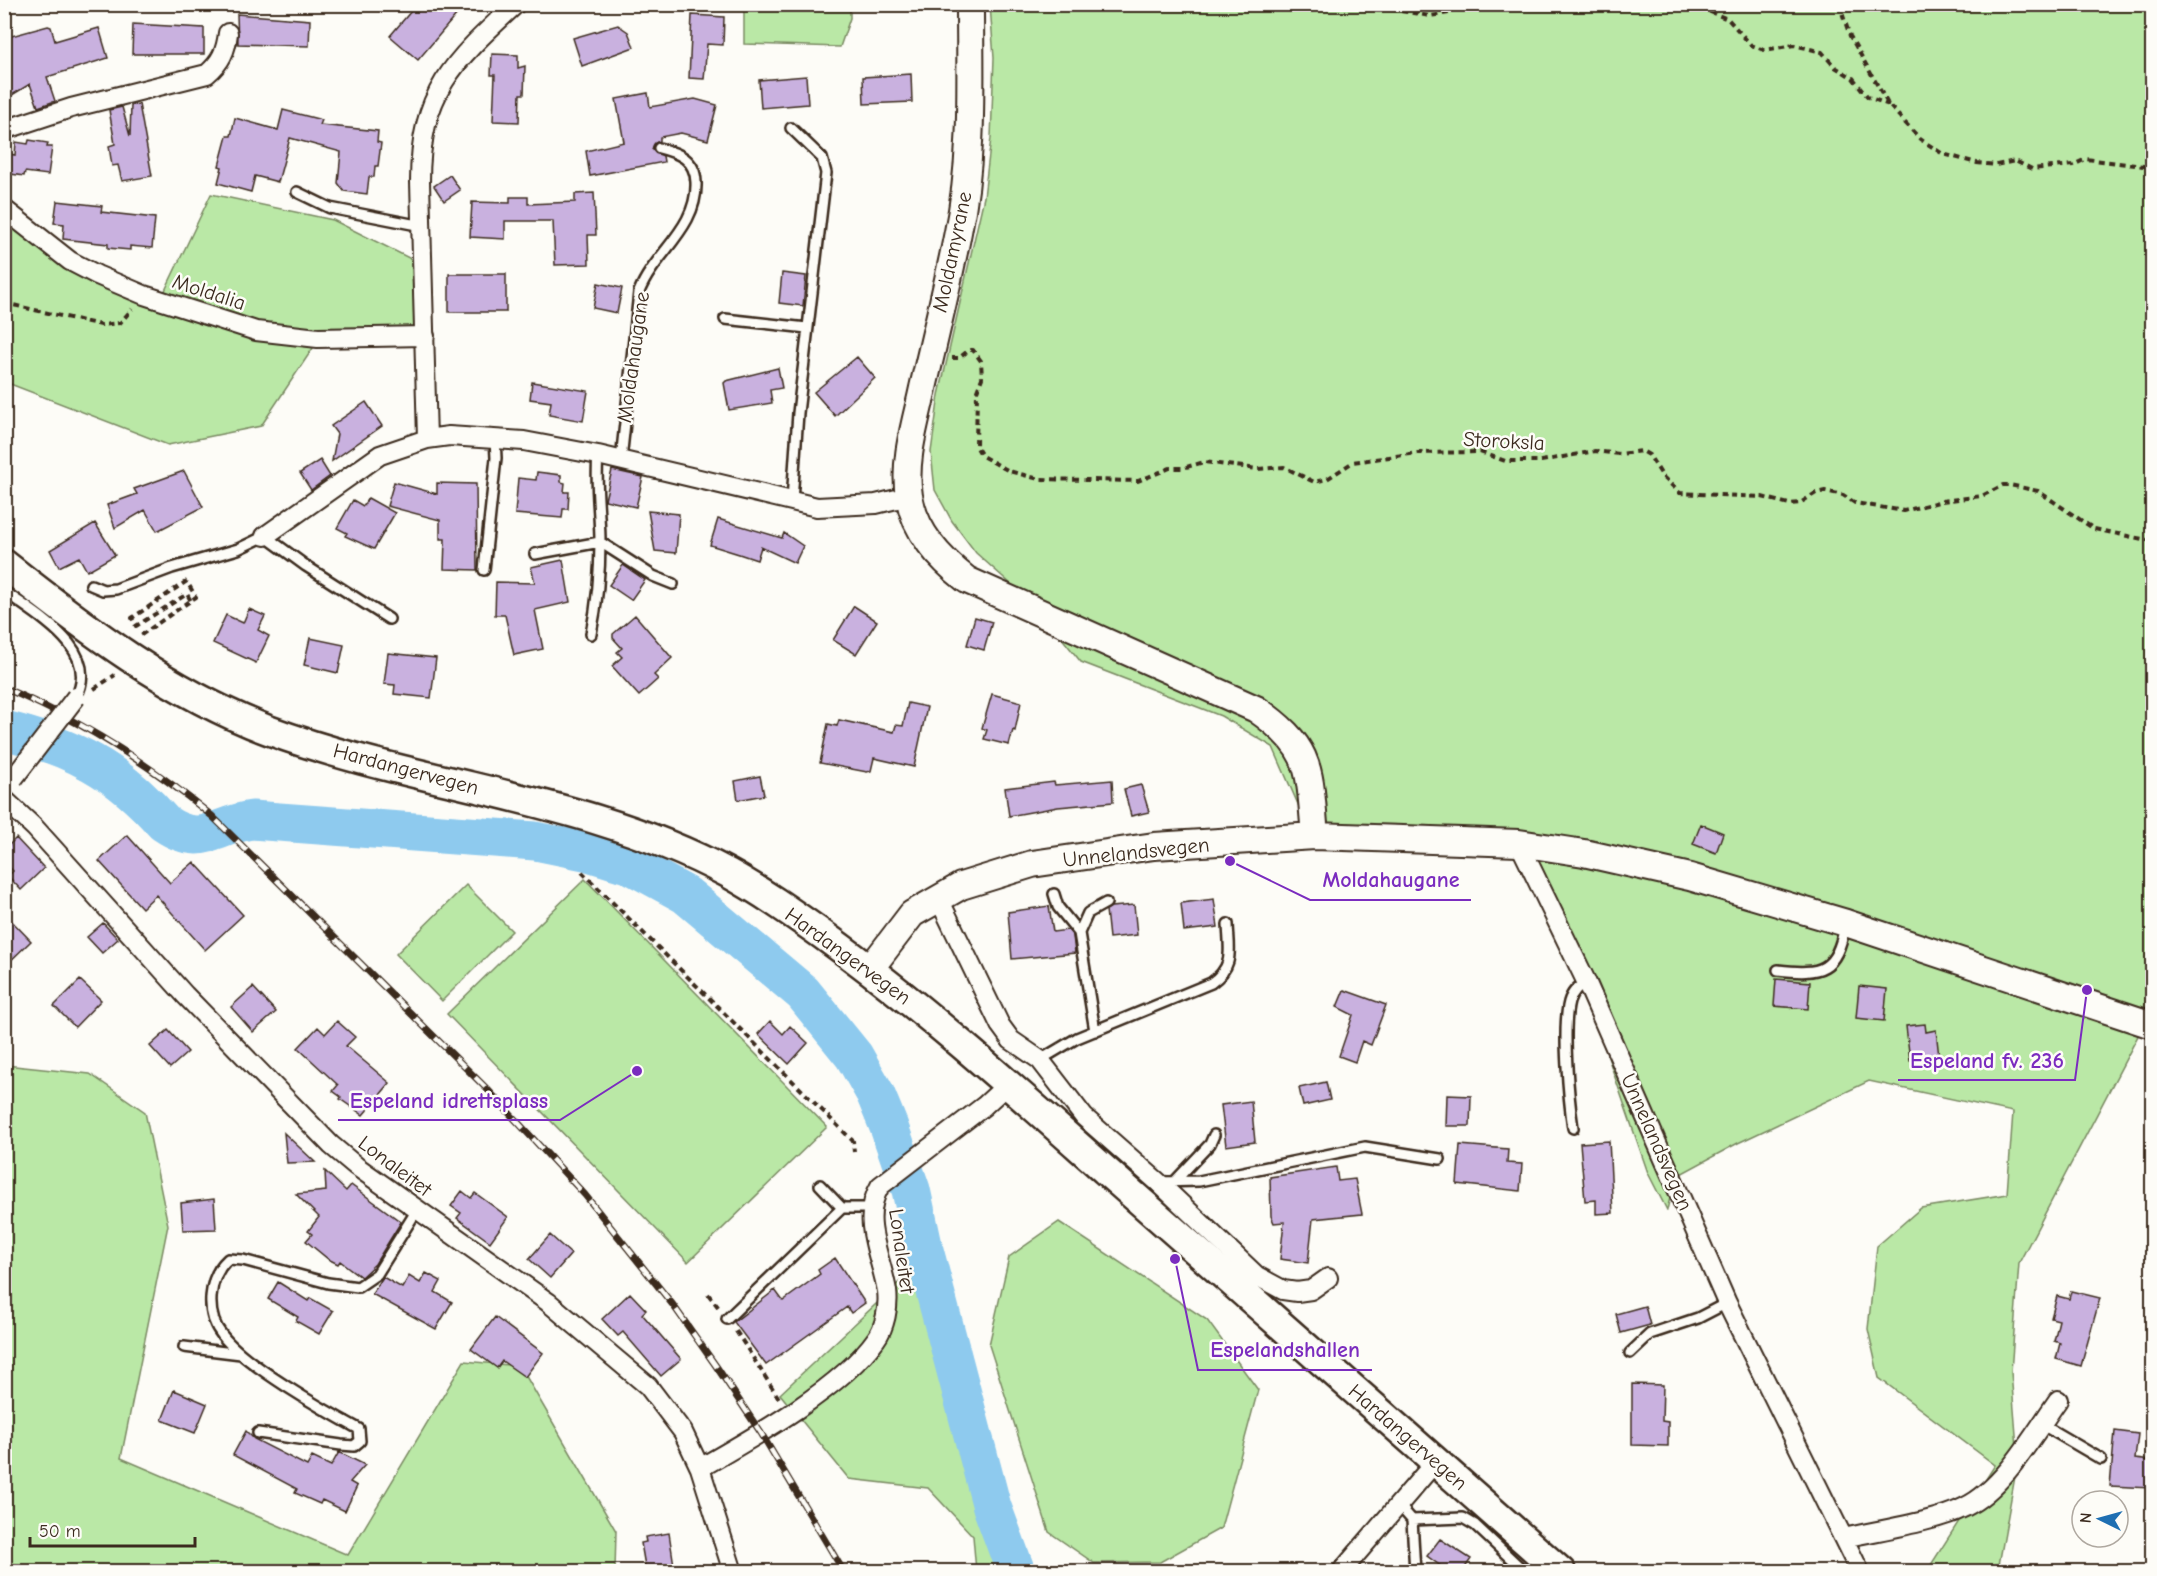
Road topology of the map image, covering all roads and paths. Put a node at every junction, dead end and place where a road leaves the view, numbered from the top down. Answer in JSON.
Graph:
{"nodes":[{"id":1,"x":516,"y":4,"type":"edge"},
{"id":2,"x":970,"y":4,"type":"edge"},
{"id":3,"x":1360,"y":4,"type":"edge"},
{"id":4,"x":1456,"y":4,"type":"edge"},
{"id":5,"x":1690,"y":4,"type":"edge"},
{"id":6,"x":1839,"y":4,"type":"edge"},
{"id":7,"x":228,"y":33,"type":"dead end"},
{"id":8,"x":1889,"y":105,"type":"junction"},
{"id":9,"x":791,"y":128,"type":"dead end"},
{"id":10,"x":4,"y":130,"type":"edge"},
{"id":11,"x":659,"y":148,"type":"dead end"},
{"id":12,"x":2152,"y":167,"type":"edge"},
{"id":13,"x":297,"y":192,"type":"dead end"},
{"id":14,"x":4,"y":209,"type":"edge"},
{"id":15,"x":422,"y":226,"type":"junction"},
{"id":16,"x":144,"y":294,"type":"junction"},
{"id":17,"x":4,"y":303,"type":"edge"},
{"id":18,"x":725,"y":319,"type":"dead end"},
{"id":19,"x":807,"y":328,"type":"junction"},
{"id":20,"x":425,"y":336,"type":"junction"},
{"id":21,"x":931,"y":356,"type":"junction"},
{"id":22,"x":495,"y":438,"type":"junction"},
{"id":23,"x":427,"y":439,"type":"junction"},
{"id":24,"x":598,"y":455,"type":"junction"},
{"id":25,"x":621,"y":460,"type":"junction"},
{"id":26,"x":909,"y":496,"type":"junction"},
{"id":27,"x":792,"y":501,"type":"junction"},
{"id":28,"x":265,"y":536,"type":"junction"},
{"id":29,"x":2152,"y":541,"type":"edge"},
{"id":30,"x":600,"y":542,"type":"junction"},
{"id":31,"x":535,"y":554,"type":"dead end"},
{"id":32,"x":4,"y":564,"type":"edge"},
{"id":33,"x":484,"y":570,"type":"dead end"},
{"id":34,"x":197,"y":577,"type":"dead end"},
{"id":35,"x":187,"y":582,"type":"junction"},
{"id":36,"x":673,"y":584,"type":"dead end"},
{"id":37,"x":91,"y":585,"type":"dead end"},
{"id":38,"x":4,"y":591,"type":"edge"},
{"id":39,"x":191,"y":601,"type":"junction"},
{"id":40,"x":389,"y":619,"type":"dead end"},
{"id":41,"x":591,"y":634,"type":"dead end"},
{"id":42,"x":136,"y":640,"type":"dead end"},
{"id":43,"x":117,"y":672,"type":"dead end"},
{"id":44,"x":77,"y":694,"type":"junction"},
{"id":45,"x":9,"y":784,"type":"edge"},
{"id":46,"x":4,"y":799,"type":"edge"},
{"id":47,"x":1315,"y":836,"type":"junction"},
{"id":48,"x":1519,"y":843,"type":"junction"},
{"id":49,"x":582,"y":872,"type":"dead end"},
{"id":50,"x":1054,"y":894,"type":"dead end"},
{"id":51,"x":938,"y":897,"type":"junction"},
{"id":52,"x":1106,"y":903,"type":"dead end"},
{"id":53,"x":1846,"y":923,"type":"junction"},
{"id":54,"x":1228,"y":924,"type":"dead end"},
{"id":55,"x":1079,"y":933,"type":"junction"},
{"id":56,"x":870,"y":969,"type":"junction"},
{"id":57,"x":1778,"y":970,"type":"dead end"},
{"id":58,"x":1587,"y":981,"type":"junction"},
{"id":59,"x":2152,"y":1025,"type":"edge"},
{"id":60,"x":1095,"y":1031,"type":"junction"},
{"id":61,"x":1040,"y":1060,"type":"junction"},
{"id":62,"x":1009,"y":1083,"type":"junction"},
{"id":63,"x":1573,"y":1128,"type":"dead end"},
{"id":64,"x":1214,"y":1135,"type":"dead end"},
{"id":65,"x":854,"y":1152,"type":"dead end"},
{"id":66,"x":1440,"y":1158,"type":"dead end"},
{"id":67,"x":1167,"y":1181,"type":"junction"},
{"id":68,"x":820,"y":1185,"type":"dead end"},
{"id":69,"x":842,"y":1208,"type":"junction"},
{"id":70,"x":870,"y":1208,"type":"junction"},
{"id":71,"x":417,"y":1210,"type":"junction"},
{"id":72,"x":1328,"y":1278,"type":"dead end"},
{"id":73,"x":708,"y":1294,"type":"dead end"},
{"id":74,"x":1727,"y":1303,"type":"junction"},
{"id":75,"x":728,"y":1319,"type":"junction"},
{"id":76,"x":184,"y":1347,"type":"dead end"},
{"id":77,"x":1630,"y":1353,"type":"dead end"},
{"id":78,"x":243,"y":1354,"type":"junction"},
{"id":79,"x":2058,"y":1400,"type":"dead end"},
{"id":80,"x":787,"y":1414,"type":"junction"},
{"id":81,"x":2041,"y":1424,"type":"junction"},
{"id":82,"x":258,"y":1433,"type":"dead end"},
{"id":83,"x":2102,"y":1459,"type":"dead end"},
{"id":84,"x":1436,"y":1461,"type":"junction"},
{"id":85,"x":700,"y":1468,"type":"junction"},
{"id":86,"x":1398,"y":1504,"type":"junction"},
{"id":87,"x":1412,"y":1520,"type":"junction"},
{"id":88,"x":1844,"y":1538,"type":"junction"},
{"id":89,"x":733,"y":1572,"type":"edge"},
{"id":90,"x":1341,"y":1572,"type":"edge"},
{"id":91,"x":1415,"y":1572,"type":"edge"},
{"id":92,"x":1525,"y":1572,"type":"edge"},
{"id":93,"x":1561,"y":1572,"type":"edge"},
{"id":94,"x":1860,"y":1572,"type":"edge"}],
"edges":[{"from":1,"to":15,"type":"street"},
{"from":2,"to":21,"type":"main road","name":"Moldamyrane"},
{"from":3,"to":4,"type":"path"},
{"from":5,"to":8,"type":"path"},
{"from":6,"to":8,"type":"path"},
{"from":7,"to":10,"type":"street"},
{"from":8,"to":12,"type":"path"},
{"from":9,"to":19,"type":"lane"},
{"from":11,"to":25,"type":"lane","name":"Moldahaugane"},
{"from":13,"to":15,"type":"lane"},
{"from":14,"to":16,"type":"street","name":"Moldalia"},
{"from":15,"to":20,"type":"street"},
{"from":16,"to":17,"type":"path"},
{"from":16,"to":20,"type":"street","name":"Moldalia"},
{"from":18,"to":19,"type":"lane"},
{"from":19,"to":27,"type":"lane"},
{"from":20,"to":23,"type":"street"},
{"from":21,"to":26,"type":"main road","name":"Moldamyrane"},
{"from":21,"to":29,"type":"path","name":"Storoksla"},
{"from":22,"to":23,"type":"street"},
{"from":22,"to":24,"type":"street"},
{"from":22,"to":33,"type":"lane"},
{"from":23,"to":28,"type":"street"},
{"from":24,"to":25,"type":"street"},
{"from":24,"to":30,"type":"lane"},
{"from":25,"to":27,"type":"street"},
{"from":26,"to":27,"type":"street"},
{"from":26,"to":47,"type":"main road"},
{"from":28,"to":37,"type":"lane"},
{"from":28,"to":40,"type":"lane"},
{"from":30,"to":31,"type":"lane"},
{"from":30,"to":36,"type":"lane"},
{"from":30,"to":41,"type":"lane"},
{"from":32,"to":56,"type":"main road","name":"Hardangervegen"},
{"from":34,"to":35,"type":"path"},
{"from":35,"to":39,"type":"path"},
{"from":35,"to":39,"type":"path"},
{"from":38,"to":44,"type":"lane"},
{"from":39,"to":42,"type":"path"},
{"from":43,"to":44,"type":"path"},
{"from":44,"to":45,"type":"street","bridge":true},
{"from":46,"to":71,"type":"street","name":"Lonaleitet"},
{"from":47,"to":48,"type":"main road","name":"Unnelandsvegen"},
{"from":47,"to":51,"type":"main road","name":"Unnelandsvegen"},
{"from":48,"to":53,"type":"main road","name":"Unnelandsvegen"},
{"from":48,"to":58,"type":"street","name":"Unnelandsvegen"},
{"from":49,"to":65,"type":"path"},
{"from":50,"to":55,"type":"lane"},
{"from":51,"to":56,"type":"main road","name":"Unnelandsvegen"},
{"from":51,"to":61,"type":"street"},
{"from":52,"to":55,"type":"lane"},
{"from":53,"to":57,"type":"lane"},
{"from":53,"to":59,"type":"main road","name":"Unnelandsvegen"},
{"from":54,"to":60,"type":"lane"},
{"from":55,"to":60,"type":"lane"},
{"from":56,"to":62,"type":"main road","name":"Hardangervegen"},
{"from":58,"to":63,"type":"lane"},
{"from":58,"to":74,"type":"street","name":"Unnelandsvegen"},
{"from":60,"to":61,"type":"lane"},
{"from":61,"to":67,"type":"street"},
{"from":62,"to":70,"type":"street","name":"Lonaleitet"},
{"from":62,"to":84,"type":"main road","name":"Hardangervegen"},
{"from":64,"to":67,"type":"lane"},
{"from":66,"to":67,"type":"lane"},
{"from":67,"to":72,"type":"street"},
{"from":68,"to":69,"type":"lane"},
{"from":69,"to":70,"type":"lane"},
{"from":69,"to":75,"type":"lane"},
{"from":70,"to":80,"type":"street","name":"Lonaleitet"},
{"from":71,"to":78,"type":"lane"},
{"from":71,"to":85,"type":"street","name":"Lonaleitet"},
{"from":73,"to":75,"type":"path"},
{"from":74,"to":77,"type":"lane"},
{"from":74,"to":88,"type":"street","name":"Unnelandsvegen"},
{"from":75,"to":80,"type":"path"},
{"from":76,"to":78,"type":"lane"},
{"from":78,"to":82,"type":"lane"},
{"from":79,"to":81,"type":"street"},
{"from":80,"to":85,"type":"street","name":"Lonaleitet"},
{"from":81,"to":83,"type":"lane"},
{"from":81,"to":88,"type":"street"},
{"from":84,"to":86,"type":"street"},
{"from":84,"to":93,"type":"main road","name":"Hardangervegen"},
{"from":85,"to":89,"type":"street","name":"Lonaleitet"},
{"from":86,"to":87,"type":"lane"},
{"from":86,"to":90,"type":"street"},
{"from":87,"to":91,"type":"lane"},
{"from":87,"to":92,"type":"lane"},
{"from":88,"to":94,"type":"street","name":"Unnelandsvegen"}]}
